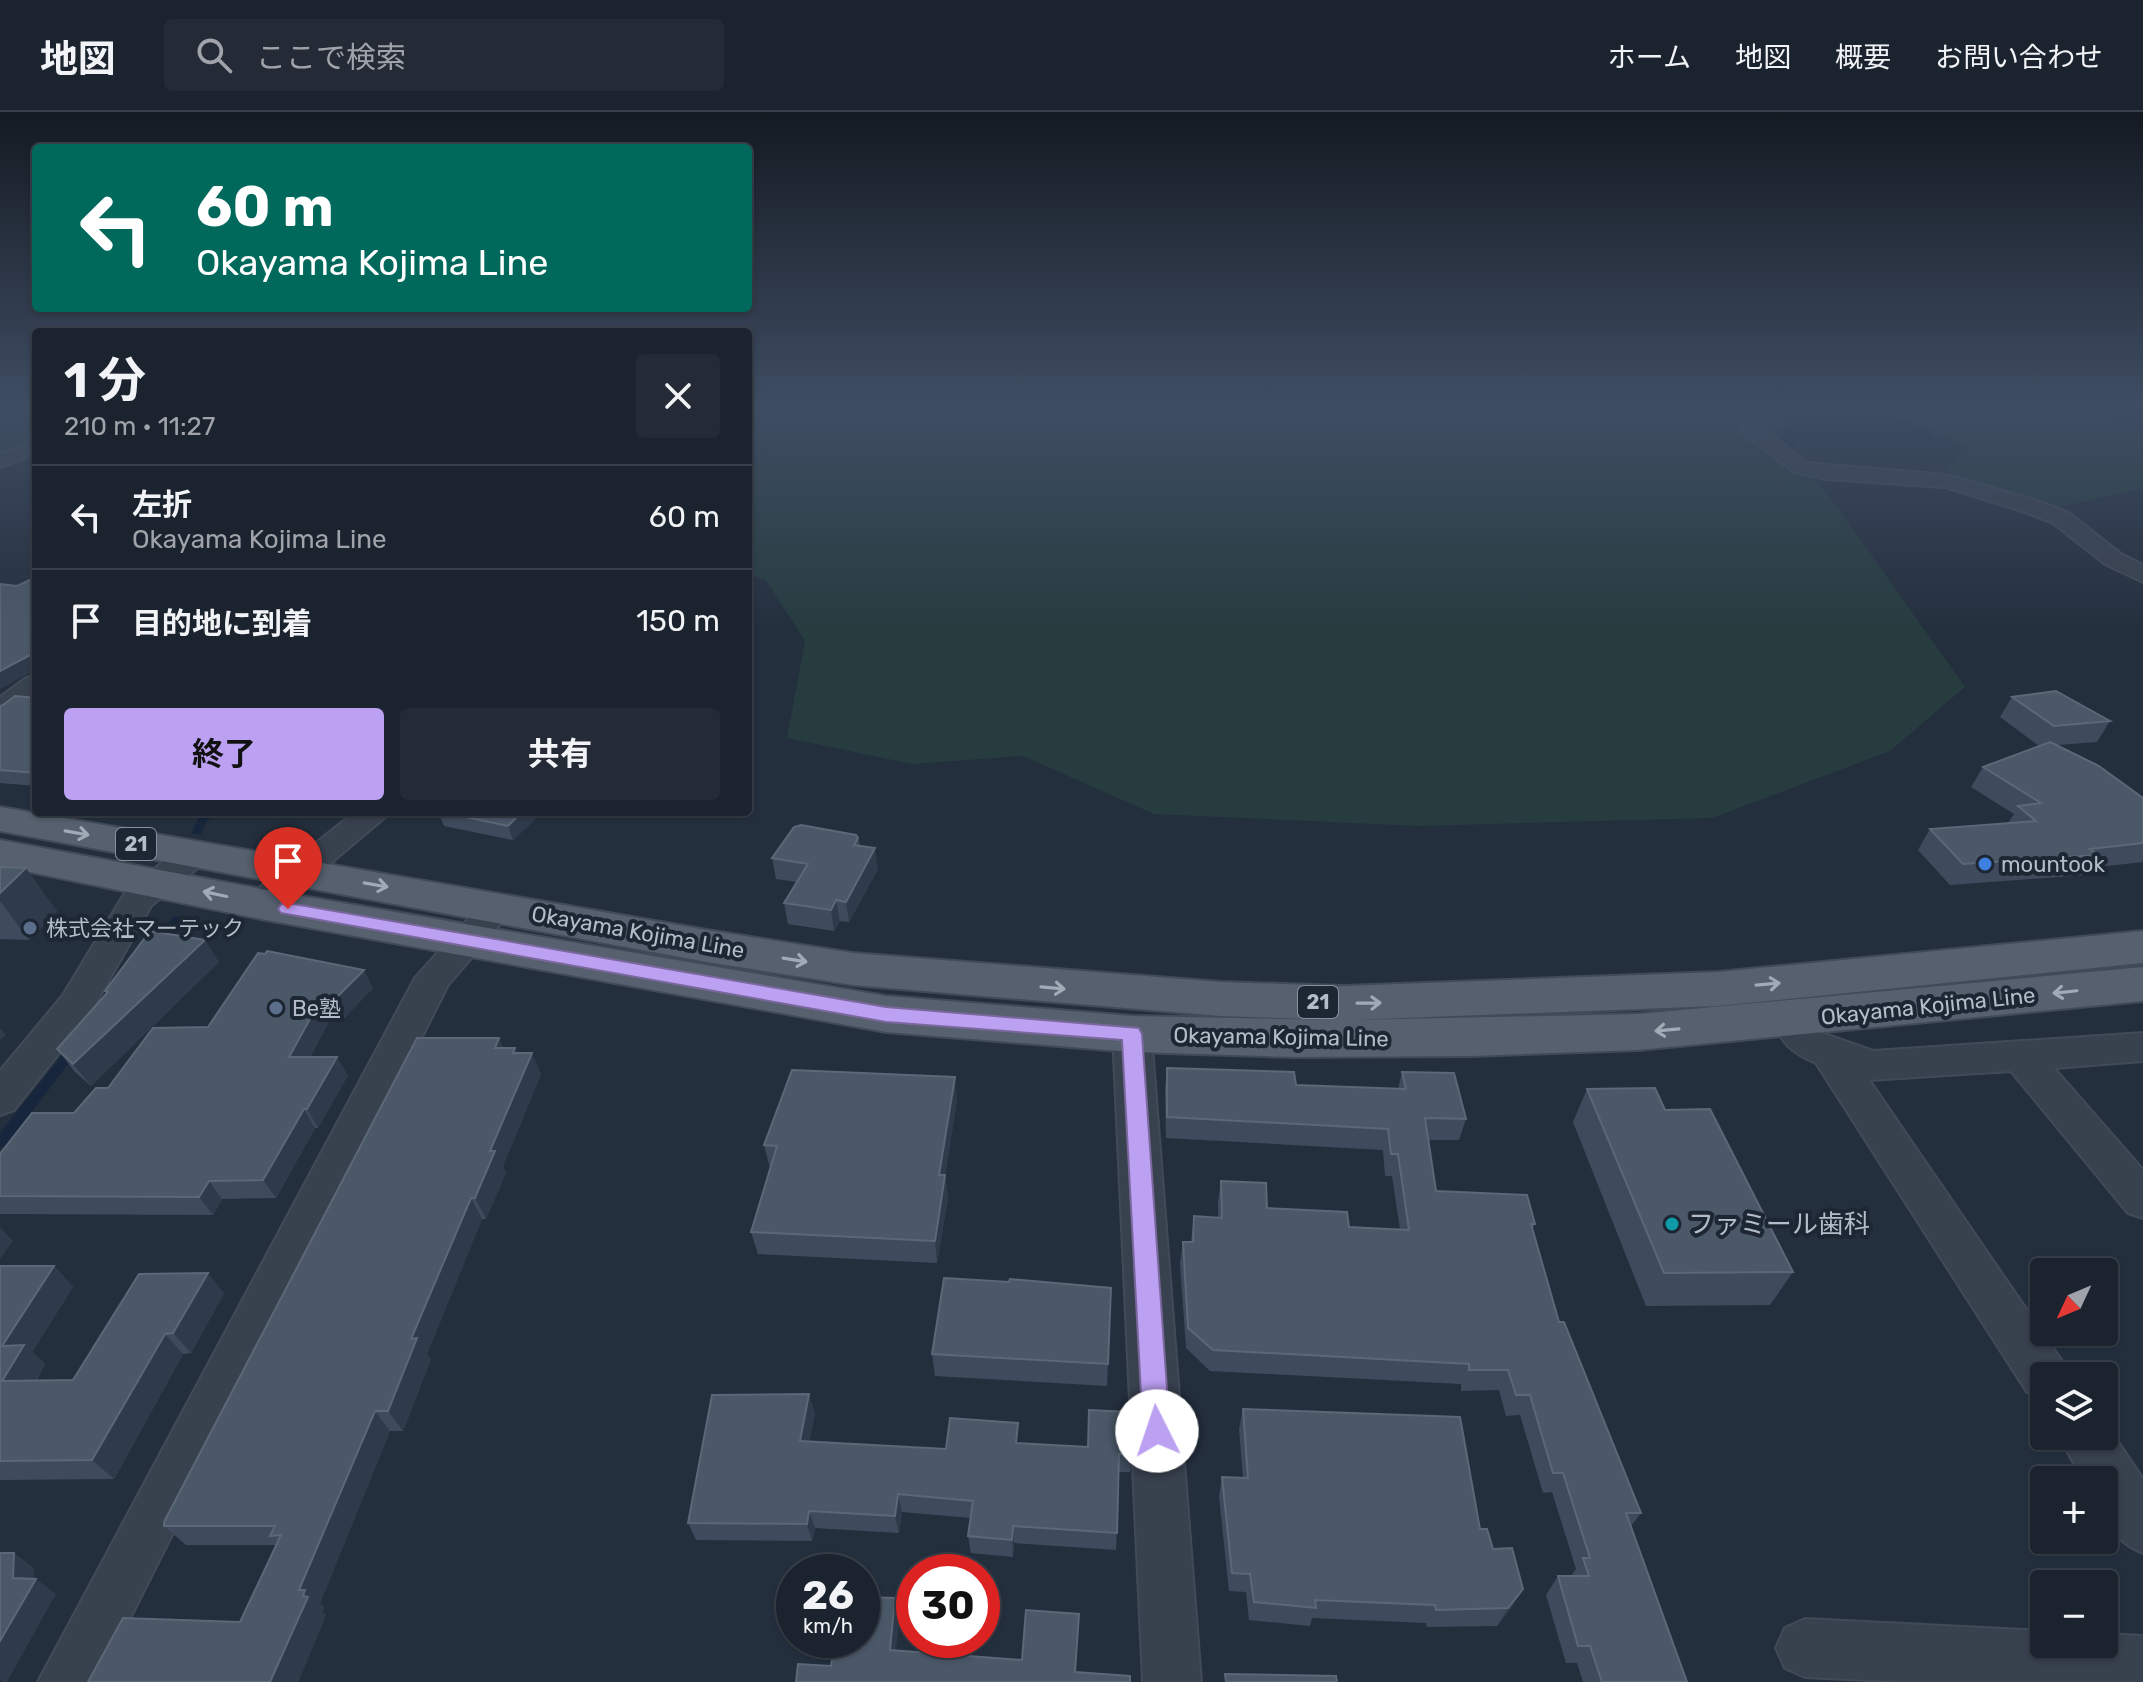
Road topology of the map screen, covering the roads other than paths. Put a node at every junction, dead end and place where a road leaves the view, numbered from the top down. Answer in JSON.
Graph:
{"nodes":[{"id":1,"x":1951,"y":482,"type":"edge"},
{"id":2,"x":2143,"y":575,"type":"edge"},
{"id":3,"x":32,"y":687,"type":"edge"},
{"id":4,"x":0,"y":710,"type":"edge"},
{"id":5,"x":370,"y":816,"type":"edge"},
{"id":6,"x":0,"y":819,"type":"edge"},
{"id":7,"x":0,"y":853,"type":"edge"},
{"id":8,"x":194,"y":854,"type":"junction"},
{"id":9,"x":304,"y":872,"type":"junction"},
{"id":10,"x":157,"y":882,"type":"junction"},
{"id":11,"x":261,"y":904,"type":"junction"},
{"id":12,"x":482,"y":923,"type":"junction"},
{"id":13,"x":2143,"y":947,"type":"edge"},
{"id":14,"x":2143,"y":984,"type":"edge"},
{"id":15,"x":1728,"y":1006,"type":"junction"},
{"id":16,"x":1789,"y":1019,"type":"junction"},
{"id":17,"x":1132,"y":1034,"type":"junction"},
{"id":18,"x":1830,"y":1053,"type":"junction"},
{"id":19,"x":2137,"y":1053,"type":"edge"},
{"id":20,"x":2019,"y":1054,"type":"junction"},
{"id":21,"x":0,"y":1099,"type":"edge"},
{"id":22,"x":2143,"y":1200,"type":"edge"},
{"id":23,"x":2035,"y":1362,"type":"edge"},
{"id":24,"x":2093,"y":1450,"type":"edge"},
{"id":25,"x":2143,"y":1526,"type":"edge"},
{"id":26,"x":1805,"y":1648,"type":"dead end"},
{"id":27,"x":2143,"y":1665,"type":"edge"},
{"id":28,"x":67,"y":1682,"type":"edge"},
{"id":29,"x":1172,"y":1682,"type":"edge"}],
"edges":[{"from":1,"to":2,"type":"street"},
{"from":3,"to":4,"type":"street"},
{"from":5,"to":9,"type":"street"},
{"from":6,"to":8,"type":"main road","name":"Okayama Kojima Line","number":"21","one_way":true},
{"from":7,"to":10,"type":"main road","name":"Okayama Kojima Line","number":"21"},
{"from":8,"to":9,"type":"main road","name":"Okayama Kojima Line","number":"21"},
{"from":8,"to":10,"type":"street"},
{"from":9,"to":11,"type":"street"},
{"from":9,"to":12,"type":"main road","name":"Okayama Kojima Line","number":"21","one_way":true},
{"from":11,"to":10,"type":"main road","name":"Okayama Kojima Line","number":"21","one_way":true},
{"from":10,"to":21,"type":"street"},
{"from":11,"to":12,"type":"main road","name":"Okayama Kojima Line","number":"21"},
{"from":12,"to":15,"type":"main road","name":"Okayama Kojima Line","number":"21","one_way":true},
{"from":12,"to":17,"type":"main road","name":"Okayama Kojima Line","number":"21"},
{"from":12,"to":28,"type":"street"},
{"from":15,"to":13,"type":"main road","name":"Okayama Kojima Line","number":"21","one_way":true},
{"from":14,"to":16,"type":"main road","name":"Okayama Kojima Line","number":"21","one_way":true},
{"from":15,"to":16,"type":"main road","name":"Okayama Kojima Line","number":"21"},
{"from":15,"to":17,"type":"main road","name":"Okayama Kojima Line","number":"21","one_way":true},
{"from":16,"to":18,"type":"street"},
{"from":17,"to":29,"type":"street"},
{"from":18,"to":20,"type":"street"},
{"from":18,"to":23,"type":"street"},
{"from":19,"to":20,"type":"street"},
{"from":20,"to":22,"type":"street"},
{"from":24,"to":25,"type":"street"},
{"from":26,"to":27,"type":"street"}]}
